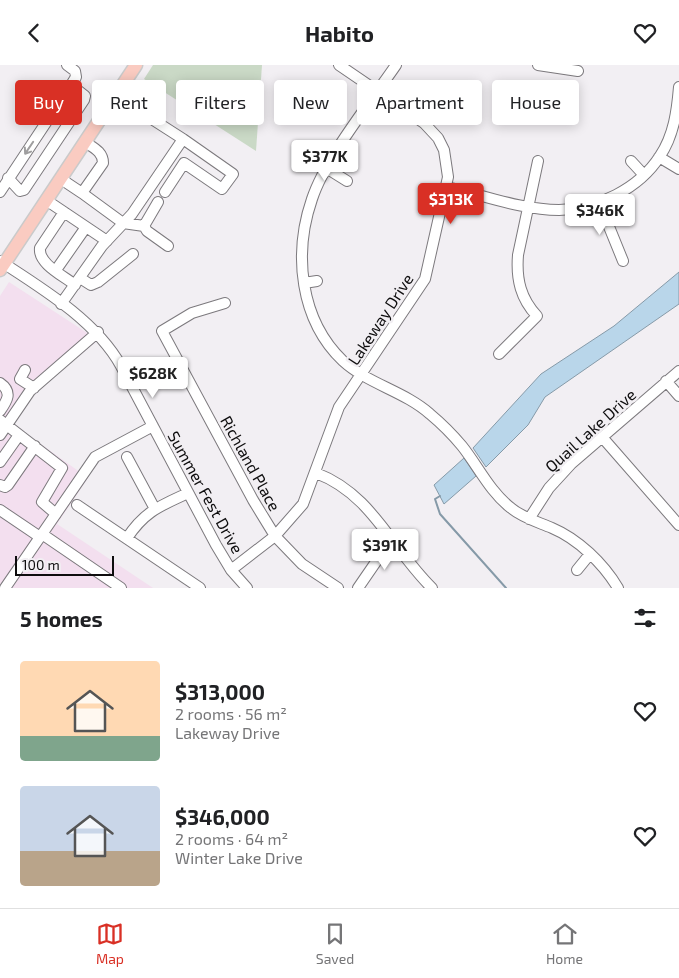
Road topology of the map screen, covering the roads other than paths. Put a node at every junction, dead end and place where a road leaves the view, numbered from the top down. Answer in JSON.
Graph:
{"nodes":[{"id":1,"x":66,"y":65,"type":"edge"},
{"id":2,"x":136,"y":65,"type":"edge"},
{"id":3,"x":339,"y":65,"type":"edge"},
{"id":4,"x":396,"y":65,"type":"edge"},
{"id":5,"x":538,"y":65,"type":"edge"},
{"id":6,"x":578,"y":71,"type":"dead end"},
{"id":7,"x":74,"y":80,"type":"edge"},
{"id":8,"x":126,"y":80,"type":"edge"},
{"id":9,"x":362,"y":80,"type":"edge"},
{"id":10,"x":386,"y":80,"type":"edge"},
{"id":11,"x":679,"y":87,"type":"edge"},
{"id":12,"x":357,"y":123,"type":"edge"},
{"id":13,"x":44,"y":125,"type":"edge"},
{"id":14,"x":67,"y":125,"type":"edge"},
{"id":15,"x":97,"y":125,"type":"edge"},
{"id":16,"x":161,"y":125,"type":"edge"},
{"id":17,"x":426,"y":125,"type":"edge"},
{"id":18,"x":183,"y":139,"type":"junction"},
{"id":19,"x":85,"y":143,"type":"junction"},
{"id":20,"x":195,"y":148,"type":"junction"},
{"id":21,"x":660,"y":157,"type":"junction"},
{"id":22,"x":315,"y":161,"type":"dead end"},
{"id":23,"x":538,"y":161,"type":"dead end"},
{"id":24,"x":631,"y":161,"type":"dead end"},
{"id":25,"x":184,"y":163,"type":"junction"},
{"id":26,"x":327,"y":169,"type":"junction"},
{"id":27,"x":679,"y":169,"type":"edge"},
{"id":28,"x":643,"y":174,"type":"junction"},
{"id":29,"x":8,"y":178,"type":"junction"},
{"id":30,"x":61,"y":179,"type":"junction"},
{"id":31,"x":347,"y":181,"type":"dead end"},
{"id":32,"x":447,"y":187,"type":"junction"},
{"id":33,"x":0,"y":192,"type":"edge"},
{"id":34,"x":165,"y":192,"type":"dead end"},
{"id":35,"x":82,"y":193,"type":"junction"},
{"id":36,"x":46,"y":200,"type":"junction"},
{"id":37,"x":158,"y":202,"type":"dead end"},
{"id":38,"x":599,"y":202,"type":"junction"},
{"id":39,"x":528,"y":206,"type":"junction"},
{"id":40,"x":64,"y":212,"type":"junction"},
{"id":41,"x":123,"y":223,"type":"junction"},
{"id":42,"x":144,"y":226,"type":"junction"},
{"id":43,"x":86,"y":227,"type":"junction"},
{"id":44,"x":107,"y":241,"type":"junction"},
{"id":45,"x":168,"y":246,"type":"dead end"},
{"id":46,"x":133,"y":254,"type":"dead end"},
{"id":47,"x":623,"y":261,"type":"dead end"},
{"id":48,"x":1,"y":265,"type":"edge"},
{"id":49,"x":56,"y":270,"type":"junction"},
{"id":50,"x":78,"y":281,"type":"junction"},
{"id":51,"x":318,"y":281,"type":"dead end"},
{"id":52,"x":304,"y":283,"type":"junction"},
{"id":53,"x":225,"y":303,"type":"dead end"},
{"id":54,"x":61,"y":304,"type":"junction"},
{"id":55,"x":98,"y":332,"type":"junction"},
{"id":56,"x":499,"y":354,"type":"dead end"},
{"id":57,"x":679,"y":371,"type":"edge"},
{"id":58,"x":19,"y":374,"type":"dead end"},
{"id":59,"x":361,"y":374,"type":"junction"},
{"id":60,"x":666,"y":381,"type":"junction"},
{"id":61,"x":0,"y":383,"type":"edge"},
{"id":62,"x":34,"y":388,"type":"junction"},
{"id":63,"x":679,"y":396,"type":"edge"},
{"id":64,"x":0,"y":411,"type":"edge"},
{"id":65,"x":3,"y":423,"type":"edge"},
{"id":66,"x":153,"y":426,"type":"junction"},
{"id":67,"x":0,"y":435,"type":"edge"},
{"id":68,"x":19,"y":435,"type":"junction"},
{"id":69,"x":602,"y":437,"type":"junction"},
{"id":70,"x":35,"y":446,"type":"junction"},
{"id":71,"x":127,"y":457,"type":"dead end"},
{"id":72,"x":0,"y":462,"type":"edge"},
{"id":73,"x":316,"y":473,"type":"junction"},
{"id":74,"x":0,"y":485,"type":"edge"},
{"id":75,"x":188,"y":493,"type":"junction"},
{"id":76,"x":77,"y":505,"type":"dead end"},
{"id":77,"x":155,"y":509,"type":"junction"},
{"id":78,"x":0,"y":510,"type":"edge"},
{"id":79,"x":56,"y":514,"type":"junction"},
{"id":80,"x":529,"y":519,"type":"junction"},
{"id":81,"x":679,"y":525,"type":"edge"},
{"id":82,"x":41,"y":535,"type":"junction"},
{"id":83,"x":275,"y":537,"type":"junction"},
{"id":84,"x":127,"y":538,"type":"junction"},
{"id":85,"x":391,"y":541,"type":"junction"},
{"id":86,"x":590,"y":555,"type":"junction"},
{"id":87,"x":231,"y":570,"type":"junction"},
{"id":88,"x":577,"y":570,"type":"dead end"},
{"id":89,"x":0,"y":575,"type":"edge"},
{"id":90,"x":7,"y":585,"type":"edge"},
{"id":91,"x":121,"y":588,"type":"edge"},
{"id":92,"x":200,"y":588,"type":"edge"},
{"id":93,"x":247,"y":588,"type":"edge"},
{"id":94,"x":338,"y":588,"type":"edge"},
{"id":95,"x":358,"y":588,"type":"edge"},
{"id":96,"x":432,"y":588,"type":"edge"},
{"id":97,"x":618,"y":588,"type":"edge"}],
"edges":[{"from":1,"to":7,"type":"street"},
{"from":2,"to":8,"type":"main road"},
{"from":3,"to":9,"type":"street","name":"Lakeway Drive"},
{"from":4,"to":10,"type":"street"},
{"from":5,"to":6,"type":"street"},
{"from":11,"to":21,"type":"street"},
{"from":12,"to":26,"type":"street"},
{"from":13,"to":29,"type":"street","one_way":true},
{"from":14,"to":29,"type":"street"},
{"from":15,"to":19,"type":"main road"},
{"from":16,"to":18,"type":"street"},
{"from":17,"to":32,"type":"street","name":"Lakeway Drive"},
{"from":18,"to":20,"type":"street"},
{"from":18,"to":41,"type":"street"},
{"from":19,"to":30,"type":"main road"},
{"from":19,"to":35,"type":"street"},
{"from":20,"to":25,"type":"street"},
{"from":20,"to":25,"type":"street"},
{"from":21,"to":27,"type":"street"},
{"from":21,"to":28,"type":"street"},
{"from":22,"to":26,"type":"street"},
{"from":23,"to":39,"type":"street"},
{"from":24,"to":28,"type":"street"},
{"from":25,"to":34,"type":"street"},
{"from":26,"to":31,"type":"street"},
{"from":26,"to":52,"type":"street"},
{"from":28,"to":38,"type":"street"},
{"from":29,"to":33,"type":"street"},
{"from":30,"to":35,"type":"street"},
{"from":30,"to":36,"type":"main road"},
{"from":32,"to":39,"type":"street"},
{"from":32,"to":59,"type":"street","name":"Lakeway Drive"},
{"from":35,"to":41,"type":"street"},
{"from":36,"to":40,"type":"street"},
{"from":36,"to":48,"type":"main road"},
{"from":37,"to":42,"type":"street"},
{"from":38,"to":39,"type":"street"},
{"from":38,"to":47,"type":"street"},
{"from":39,"to":56,"type":"street"},
{"from":40,"to":43,"type":"street"},
{"from":40,"to":49,"type":"street"},
{"from":41,"to":42,"type":"street"},
{"from":41,"to":44,"type":"street"},
{"from":42,"to":45,"type":"street"},
{"from":43,"to":44,"type":"street"},
{"from":43,"to":49,"type":"street"},
{"from":44,"to":50,"type":"street"},
{"from":46,"to":50,"type":"street"},
{"from":48,"to":54,"type":"street","name":"Summer Fest Drive"},
{"from":49,"to":50,"type":"street"},
{"from":50,"to":54,"type":"street"},
{"from":51,"to":52,"type":"street"},
{"from":52,"to":59,"type":"street"},
{"from":53,"to":83,"type":"street","name":"Richland Place"},
{"from":54,"to":55,"type":"street","name":"Summer Fest Drive"},
{"from":55,"to":62,"type":"street"},
{"from":55,"to":66,"type":"street","name":"Summer Fest Drive"},
{"from":57,"to":60,"type":"street","name":"Quail Lake Drive"},
{"from":58,"to":62,"type":"street"},
{"from":59,"to":73,"type":"street","name":"Lakeway Drive"},
{"from":59,"to":80,"type":"street"},
{"from":60,"to":63,"type":"street"},
{"from":60,"to":69,"type":"street","name":"Quail Lake Drive"},
{"from":61,"to":64,"type":"street"},
{"from":62,"to":65,"type":"street"},
{"from":65,"to":67,"type":"street"},
{"from":65,"to":68,"type":"street"},
{"from":66,"to":75,"type":"street","name":"Summer Fest Drive"},
{"from":66,"to":79,"type":"street"},
{"from":68,"to":70,"type":"street"},
{"from":68,"to":72,"type":"street"},
{"from":69,"to":80,"type":"street","name":"Quail Lake Drive"},
{"from":69,"to":81,"type":"street"},
{"from":70,"to":74,"type":"street"},
{"from":70,"to":79,"type":"street"},
{"from":71,"to":77,"type":"street"},
{"from":73,"to":83,"type":"street","name":"Lakeway Drive"},
{"from":73,"to":85,"type":"street"},
{"from":75,"to":77,"type":"street"},
{"from":75,"to":87,"type":"street","name":"Summer Fest Drive"},
{"from":76,"to":84,"type":"street"},
{"from":77,"to":84,"type":"street"},
{"from":78,"to":82,"type":"street"},
{"from":79,"to":82,"type":"street"},
{"from":80,"to":86,"type":"street"},
{"from":82,"to":90,"type":"street"},
{"from":82,"to":91,"type":"street"},
{"from":83,"to":87,"type":"street","name":"Lakeway Drive"},
{"from":83,"to":94,"type":"street","name":"Richland Place"},
{"from":84,"to":92,"type":"street"},
{"from":85,"to":95,"type":"street"},
{"from":85,"to":96,"type":"street"},
{"from":86,"to":88,"type":"street"},
{"from":86,"to":97,"type":"street"},
{"from":87,"to":93,"type":"street","name":"Summer Fest Drive"},
{"from":89,"to":90,"type":"street"}]}
